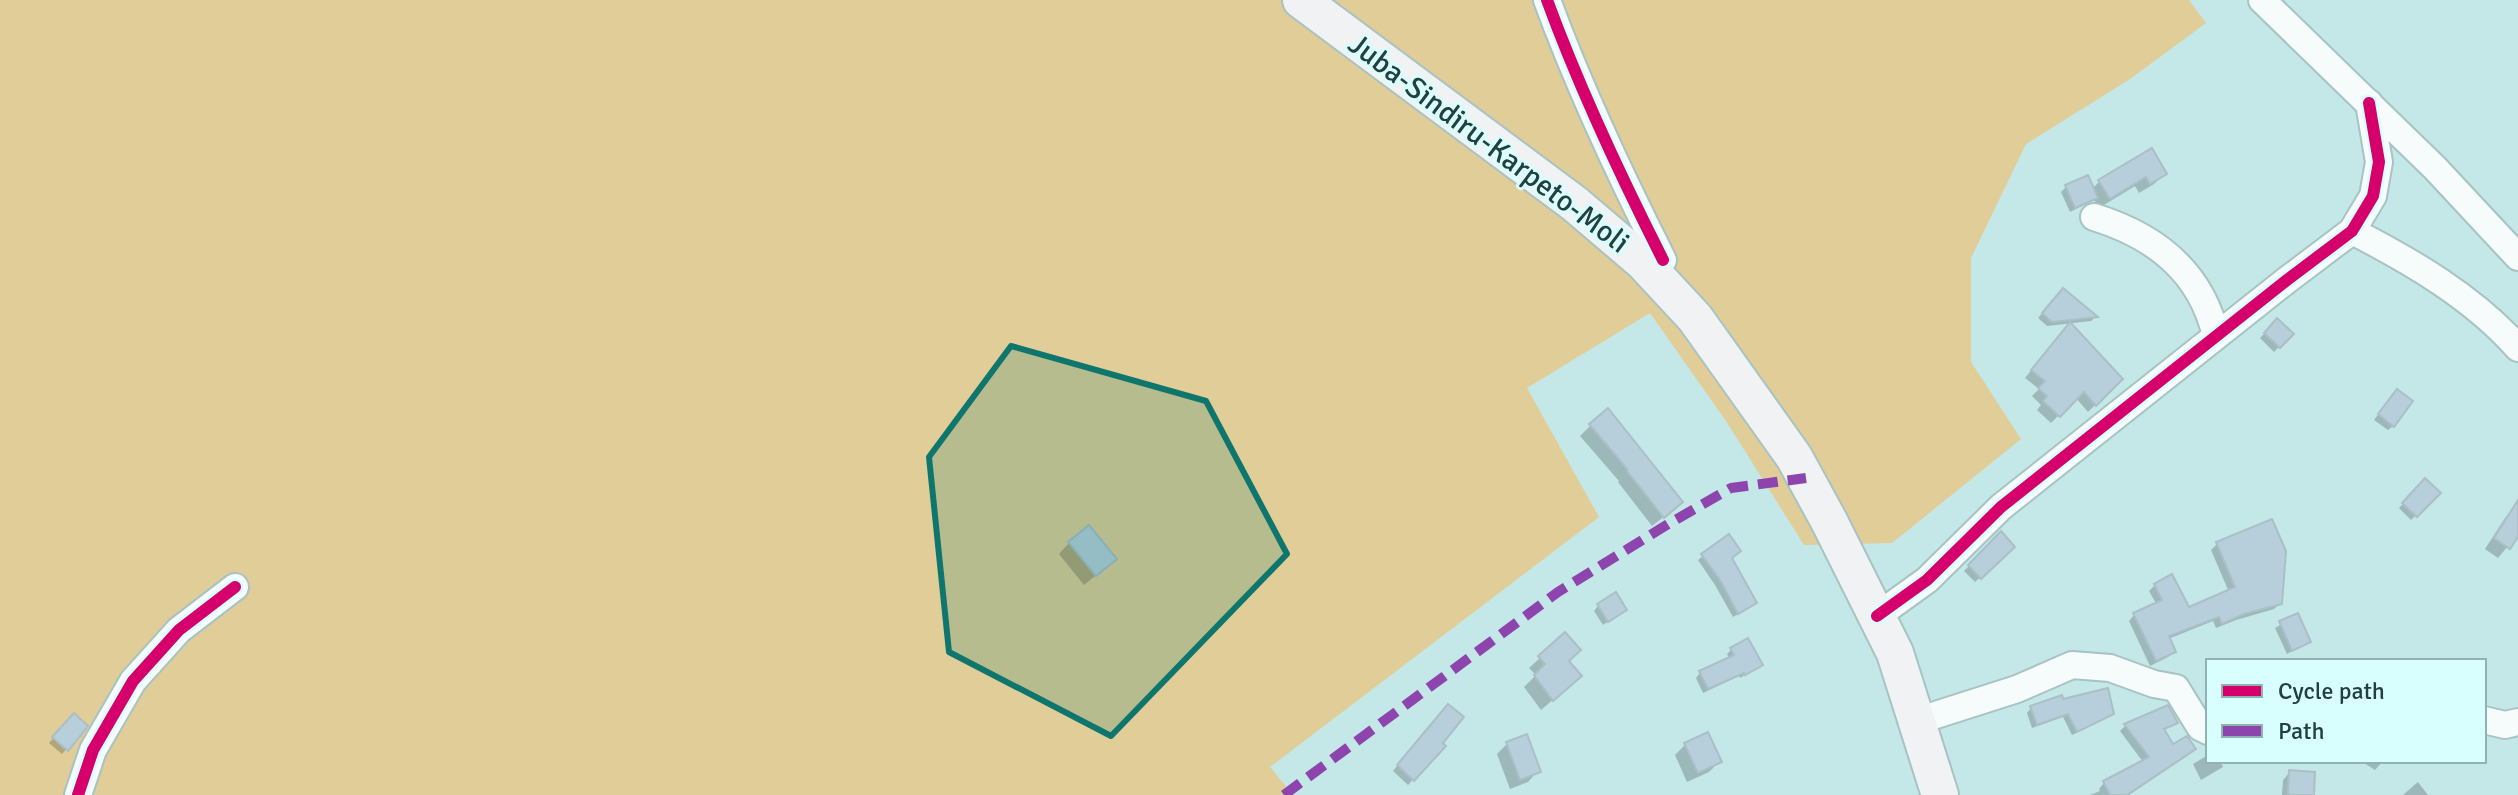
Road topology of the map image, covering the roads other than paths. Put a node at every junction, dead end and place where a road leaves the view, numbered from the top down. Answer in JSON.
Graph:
{"nodes":[{"id":1,"x":1301,"y":0,"type":"edge"},
{"id":2,"x":1547,"y":0,"type":"edge"},
{"id":3,"x":2262,"y":0,"type":"edge"},
{"id":4,"x":2369,"y":103,"type":"junction"},
{"id":5,"x":2094,"y":217,"type":"dead end"},
{"id":6,"x":2352,"y":231,"type":"junction"},
{"id":7,"x":2518,"y":257,"type":"edge"},
{"id":8,"x":1663,"y":260,"type":"dead end"},
{"id":9,"x":2216,"y":336,"type":"junction"},
{"id":10,"x":2518,"y":348,"type":"edge"},
{"id":11,"x":235,"y":587,"type":"dead end"},
{"id":12,"x":1877,"y":616,"type":"junction"},
{"id":13,"x":2486,"y":720,"type":"edge"},
{"id":14,"x":1917,"y":721,"type":"junction"},
{"id":15,"x":2518,"y":722,"type":"edge"},
{"id":16,"x":2206,"y":730,"type":"edge"},
{"id":17,"x":78,"y":795,"type":"edge"},
{"id":18,"x":1940,"y":795,"type":"edge"}],
"edges":[{"from":1,"to":12,"type":"main road","name":"Juba-Sindiru-Karpeto-Moli"},
{"from":2,"to":8,"type":"street"},
{"from":3,"to":4,"type":"street"},
{"from":4,"to":6,"type":"street"},
{"from":4,"to":7,"type":"street"},
{"from":5,"to":9,"type":"street"},
{"from":6,"to":9,"type":"street"},
{"from":6,"to":10,"type":"street"},
{"from":9,"to":12,"type":"street"},
{"from":11,"to":17,"type":"street"},
{"from":12,"to":14,"type":"main road","name":"Juba-Sindiru-Karpeto-Moli"},
{"from":13,"to":15,"type":"street"},
{"from":14,"to":16,"type":"street"},
{"from":14,"to":18,"type":"main road","name":"Juba-Sindiru-Karpeto-Moli"}]}
